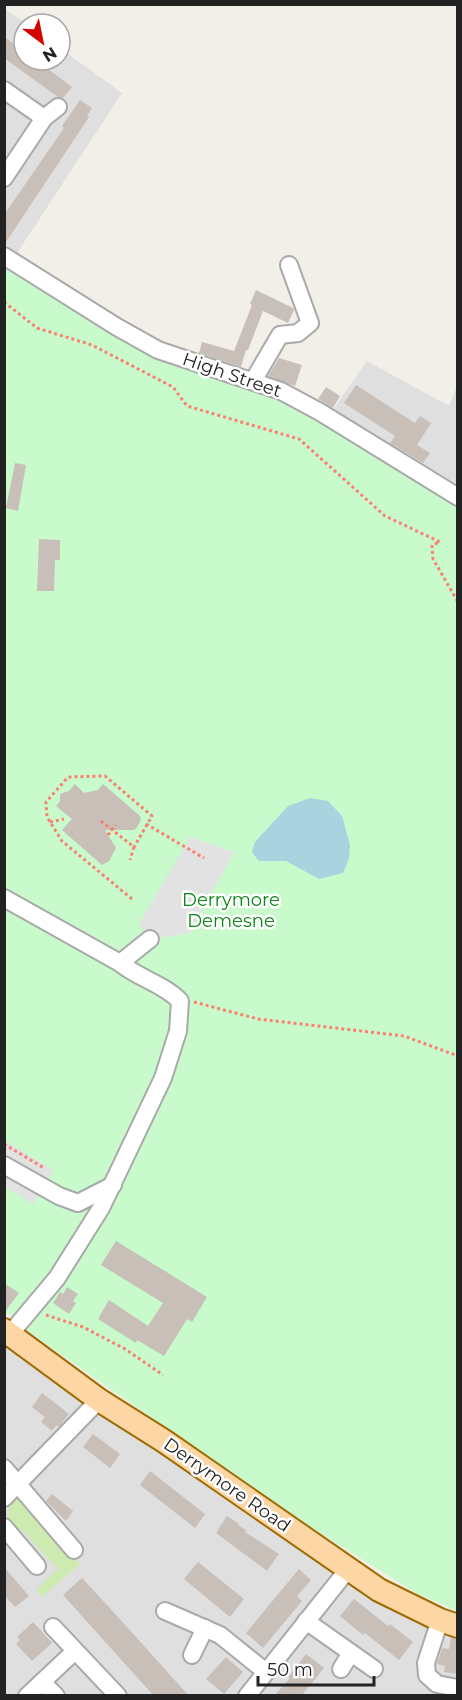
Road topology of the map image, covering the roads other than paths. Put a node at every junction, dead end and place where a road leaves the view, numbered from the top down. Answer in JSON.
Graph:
{"nodes":[{"id":1,"x":4,"y":90,"type":"edge"},
{"id":2,"x":58,"y":107,"type":"dead end"},
{"id":3,"x":44,"y":118,"type":"junction"},
{"id":4,"x":4,"y":178,"type":"edge"},
{"id":5,"x":4,"y":256,"type":"edge"},
{"id":6,"x":289,"y":265,"type":"dead end"},
{"id":7,"x":253,"y":381,"type":"junction"},
{"id":8,"x":458,"y":497,"type":"edge"},
{"id":9,"x":4,"y":898,"type":"edge"},
{"id":10,"x":150,"y":939,"type":"dead end"},
{"id":11,"x":120,"y":963,"type":"junction"},
{"id":12,"x":4,"y":1165,"type":"edge"},
{"id":13,"x":113,"y":1185,"type":"junction"},
{"id":14,"x":7,"y":1332,"type":"edge"},
{"id":15,"x":99,"y":1400,"type":"junction"},
{"id":16,"x":4,"y":1468,"type":"edge"},
{"id":17,"x":18,"y":1483,"type":"junction"},
{"id":18,"x":4,"y":1498,"type":"edge"},
{"id":19,"x":4,"y":1527,"type":"edge"},
{"id":20,"x":74,"y":1550,"type":"dead end"},
{"id":21,"x":36,"y":1566,"type":"dead end"},
{"id":22,"x":349,"y":1568,"type":"junction"},
{"id":23,"x":165,"y":1611,"type":"dead end"},
{"id":24,"x":306,"y":1622,"type":"junction"},
{"id":25,"x":449,"y":1623,"type":"edge"},
{"id":26,"x":53,"y":1627,"type":"dead end"},
{"id":27,"x":205,"y":1628,"type":"junction"},
{"id":28,"x":75,"y":1651,"type":"junction"},
{"id":29,"x":351,"y":1653,"type":"junction"},
{"id":30,"x":192,"y":1655,"type":"dead end"},
{"id":31,"x":341,"y":1669,"type":"dead end"},
{"id":32,"x":374,"y":1669,"type":"dead end"},
{"id":33,"x":266,"y":1672,"type":"junction"},
{"id":34,"x":42,"y":1682,"type":"junction"},
{"id":35,"x":458,"y":1688,"type":"edge"},
{"id":36,"x":27,"y":1695,"type":"edge"},
{"id":37,"x":56,"y":1695,"type":"edge"},
{"id":38,"x":118,"y":1695,"type":"edge"},
{"id":39,"x":248,"y":1695,"type":"edge"}],
"edges":[{"from":1,"to":3,"type":"street"},
{"from":2,"to":3,"type":"street"},
{"from":3,"to":4,"type":"street"},
{"from":5,"to":7,"type":"street","name":"High Street"},
{"from":6,"to":7,"type":"street"},
{"from":7,"to":8,"type":"street","name":"High Street"},
{"from":9,"to":11,"type":"street"},
{"from":10,"to":11,"type":"street"},
{"from":11,"to":13,"type":"street"},
{"from":12,"to":13,"type":"street"},
{"from":13,"to":14,"type":"street"},
{"from":14,"to":15,"type":"main road","name":"Derrymore Road"},
{"from":15,"to":17,"type":"street"},
{"from":15,"to":22,"type":"main road","name":"Derrymore Road"},
{"from":16,"to":17,"type":"street"},
{"from":17,"to":18,"type":"street"},
{"from":17,"to":20,"type":"street"},
{"from":19,"to":21,"type":"street"},
{"from":22,"to":24,"type":"street"},
{"from":22,"to":25,"type":"main road","name":"Derrymore Road"},
{"from":23,"to":27,"type":"street"},
{"from":24,"to":29,"type":"street"},
{"from":24,"to":33,"type":"street"},
{"from":25,"to":35,"type":"street"},
{"from":26,"to":28,"type":"street"},
{"from":27,"to":30,"type":"street"},
{"from":27,"to":33,"type":"street"},
{"from":28,"to":34,"type":"street"},
{"from":28,"to":38,"type":"street"},
{"from":29,"to":31,"type":"street"},
{"from":29,"to":32,"type":"street"},
{"from":33,"to":39,"type":"street"},
{"from":34,"to":36,"type":"street"},
{"from":34,"to":37,"type":"street"}]}
